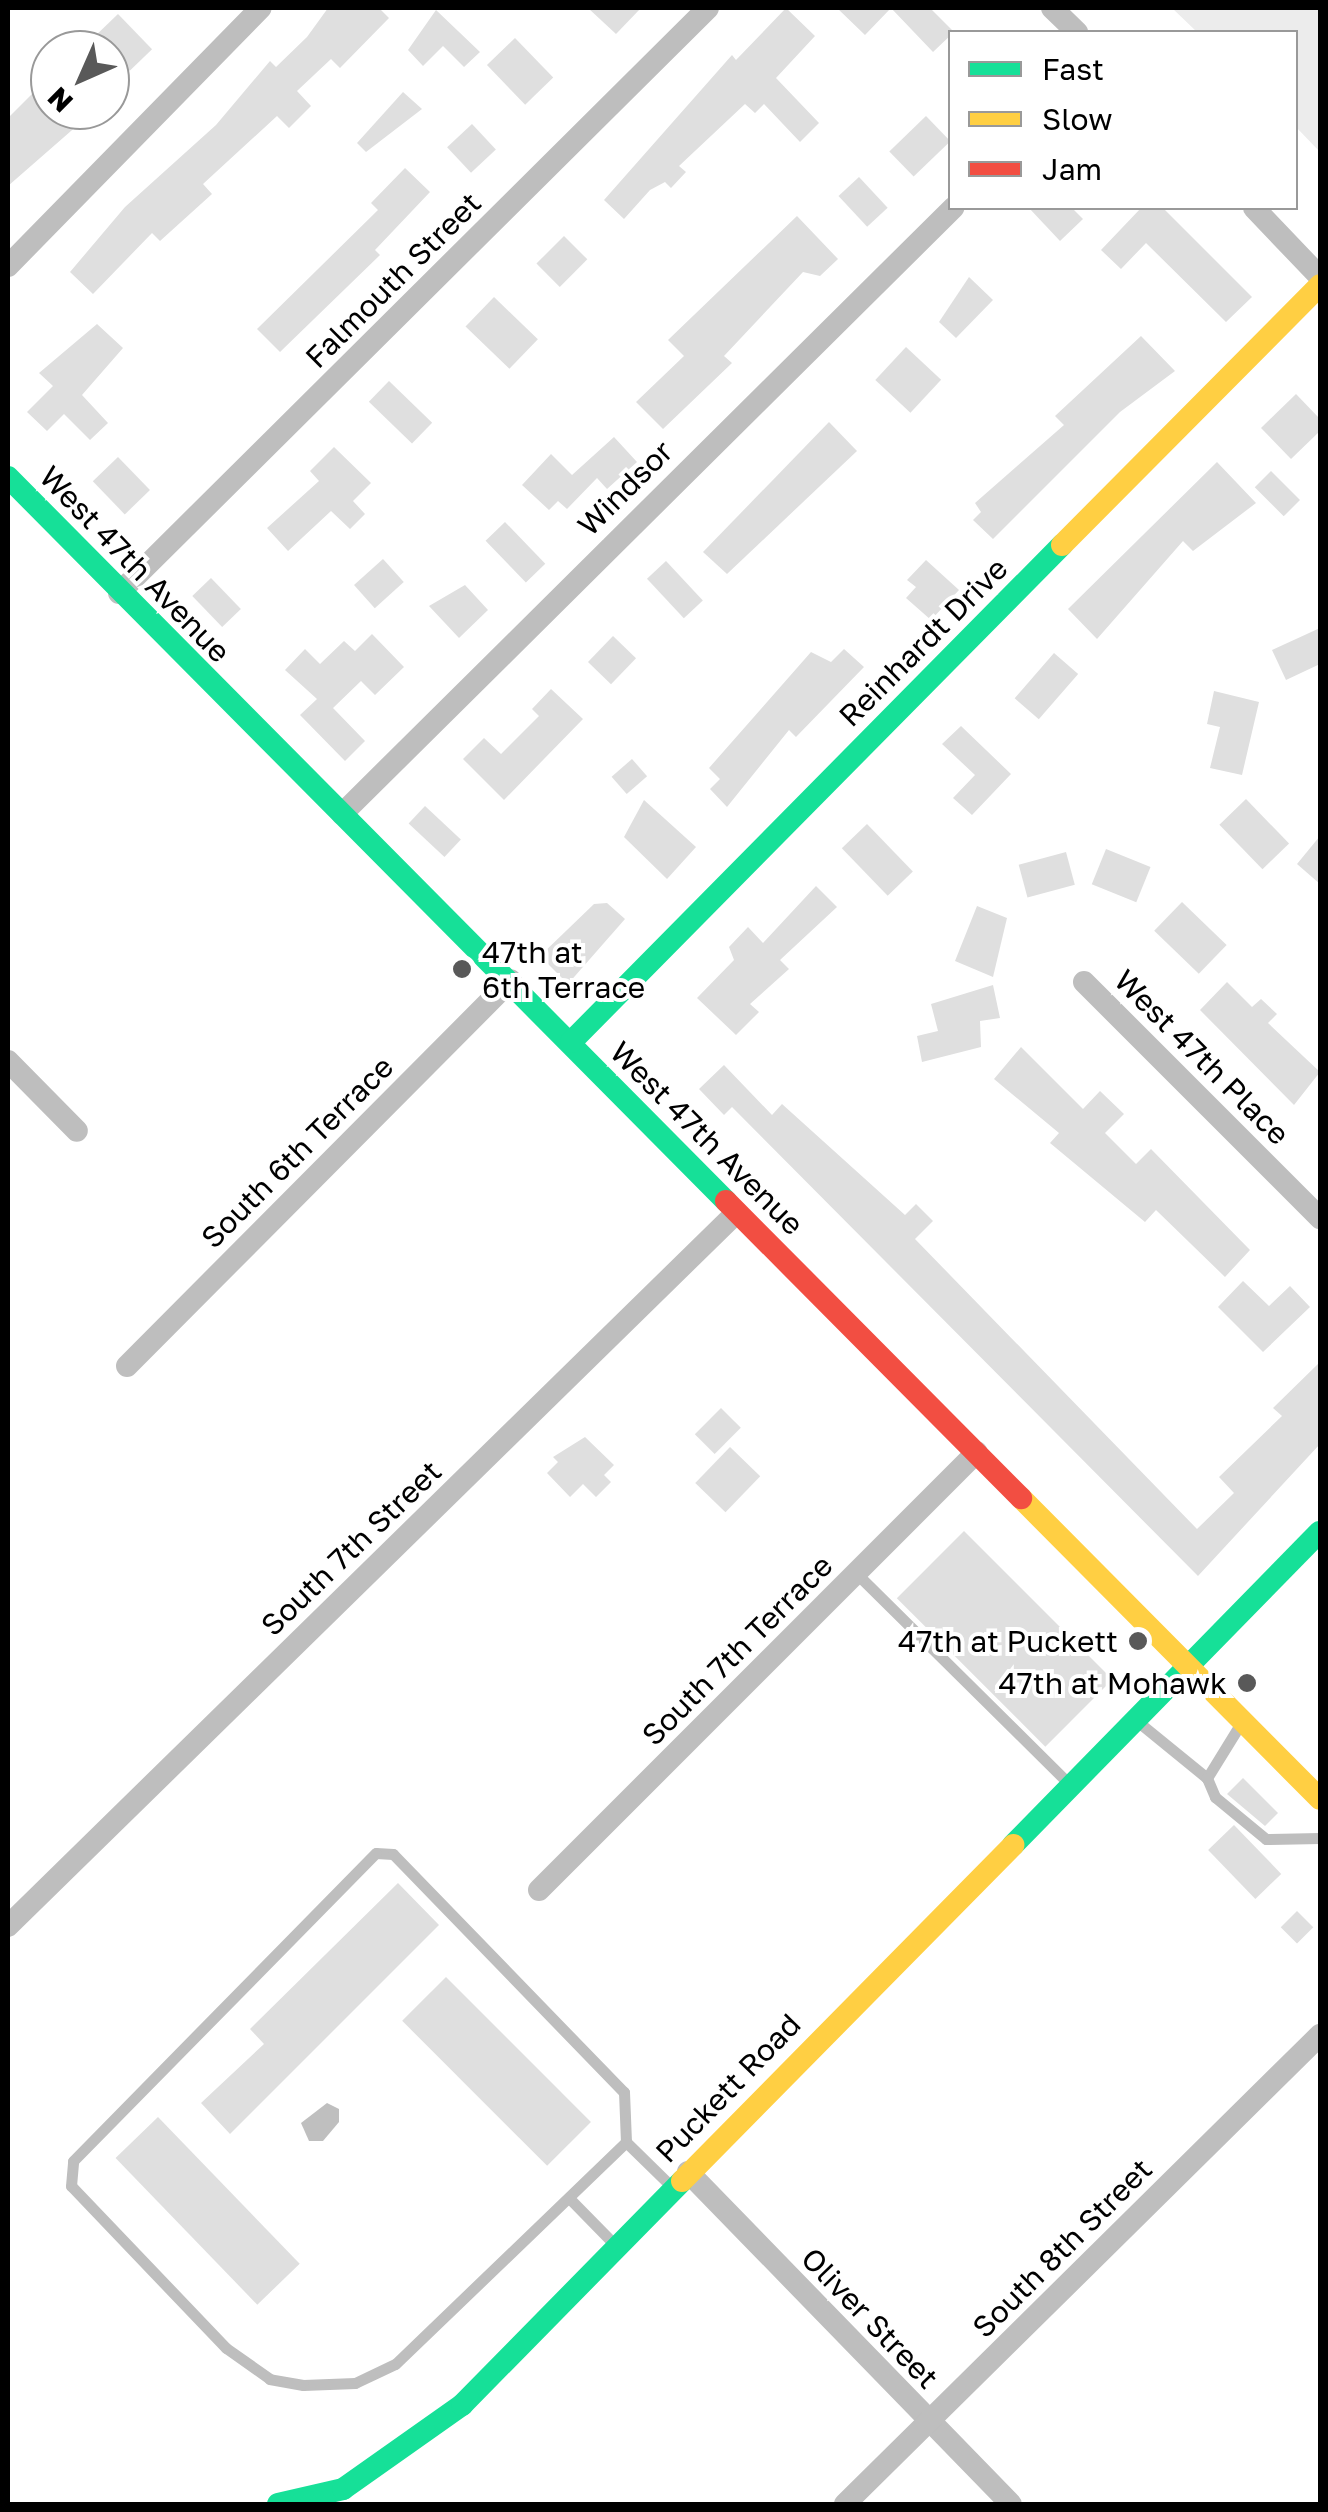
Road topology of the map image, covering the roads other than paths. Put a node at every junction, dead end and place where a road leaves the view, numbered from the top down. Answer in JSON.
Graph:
{"nodes":[{"id":1,"x":261,"y":8,"type":"edge"},
{"id":2,"x":708,"y":8,"type":"edge"},
{"id":3,"x":1052,"y":8,"type":"edge"},
{"id":4,"x":1075,"y":30,"type":"edge"},
{"id":5,"x":951,"y":210,"type":"edge"},
{"id":6,"x":1256,"y":210,"type":"edge"},
{"id":7,"x":8,"y":266,"type":"edge"},
{"id":8,"x":1320,"y":278,"type":"edge"},
{"id":9,"x":1320,"y":285,"type":"edge"},
{"id":10,"x":8,"y":477,"type":"edge"},
{"id":11,"x":119,"y":592,"type":"junction"},
{"id":12,"x":342,"y":814,"type":"junction"},
{"id":13,"x":511,"y":980,"type":"junction"},
{"id":14,"x":1084,"y":982,"type":"dead end"},
{"id":15,"x":570,"y":1042,"type":"junction"},
{"id":16,"x":8,"y":1060,"type":"edge"},
{"id":17,"x":77,"y":1130,"type":"dead end"},
{"id":18,"x":738,"y":1212,"type":"junction"},
{"id":19,"x":1320,"y":1218,"type":"edge"},
{"id":20,"x":127,"y":1366,"type":"dead end"},
{"id":21,"x":978,"y":1452,"type":"junction"},
{"id":22,"x":1320,"y":1532,"type":"edge"},
{"id":23,"x":856,"y":1573,"type":"junction"},
{"id":24,"x":1187,"y":1661,"type":"junction"},
{"id":25,"x":1132,"y":1717,"type":"junction"},
{"id":26,"x":1244,"y":1720,"type":"junction"},
{"id":27,"x":1207,"y":1778,"type":"junction"},
{"id":28,"x":1068,"y":1783,"type":"junction"},
{"id":29,"x":1320,"y":1799,"type":"edge"},
{"id":30,"x":1320,"y":1838,"type":"edge"},
{"id":31,"x":539,"y":1890,"type":"dead end"},
{"id":32,"x":8,"y":1926,"type":"edge"},
{"id":33,"x":1320,"y":2035,"type":"edge"},
{"id":34,"x":626,"y":2142,"type":"junction"},
{"id":35,"x":680,"y":2180,"type":"junction"},
{"id":36,"x":569,"y":2198,"type":"junction"},
{"id":37,"x":616,"y":2246,"type":"junction"},
{"id":38,"x":928,"y":2422,"type":"junction"},
{"id":39,"x":278,"y":2504,"type":"edge"},
{"id":40,"x":845,"y":2504,"type":"edge"},
{"id":41,"x":1011,"y":2504,"type":"edge"}],
"edges":[{"from":1,"to":7,"type":"street"},
{"from":2,"to":11,"type":"street","name":"Falmouth Street"},
{"from":3,"to":4,"type":"street"},
{"from":5,"to":12,"type":"street","name":"Windsor"},
{"from":6,"to":8,"type":"street"},
{"from":9,"to":15,"type":"street","name":"Reinhardt Drive"},
{"from":10,"to":11,"type":"street","name":"West 47th Avenue"},
{"from":11,"to":12,"type":"street","name":"West 47th Avenue"},
{"from":12,"to":13,"type":"street","name":"West 47th Avenue"},
{"from":13,"to":15,"type":"street","name":"West 47th Avenue"},
{"from":13,"to":20,"type":"street","name":"South 6th Terrace"},
{"from":14,"to":19,"type":"street","name":"West 47th Place"},
{"from":15,"to":18,"type":"street","name":"West 47th Avenue"},
{"from":16,"to":17,"type":"street"},
{"from":18,"to":21,"type":"street","name":"West 47th Avenue"},
{"from":18,"to":32,"type":"street","name":"South 7th Street"},
{"from":21,"to":23,"type":"street","name":"South 7th Terrace"},
{"from":21,"to":24,"type":"street","name":"West 47th Avenue"},
{"from":22,"to":24,"type":"street","name":"Puckett Road"},
{"from":23,"to":28,"type":"lane"},
{"from":23,"to":31,"type":"street","name":"South 7th Terrace"},
{"from":24,"to":25,"type":"street","name":"Puckett Road"},
{"from":24,"to":26,"type":"street","name":"West 47th Avenue"},
{"from":25,"to":27,"type":"lane"},
{"from":25,"to":28,"type":"street","name":"Puckett Road"},
{"from":26,"to":27,"type":"lane"},
{"from":26,"to":29,"type":"street","name":"West 47th Avenue"},
{"from":27,"to":30,"type":"lane"},
{"from":28,"to":35,"type":"street","name":"Puckett Road"},
{"from":33,"to":38,"type":"street","name":"South 8th Street"},
{"from":34,"to":35,"type":"lane"},
{"from":34,"to":36,"type":"lane"},
{"from":34,"to":36,"type":"lane"},
{"from":35,"to":37,"type":"street","name":"Puckett Road"},
{"from":35,"to":38,"type":"street","name":"Oliver Street"},
{"from":36,"to":37,"type":"lane"},
{"from":37,"to":39,"type":"street","name":"Puckett Road"},
{"from":38,"to":40,"type":"street","name":"South 8th Street"},
{"from":38,"to":41,"type":"street","name":"Oliver Street"}]}
